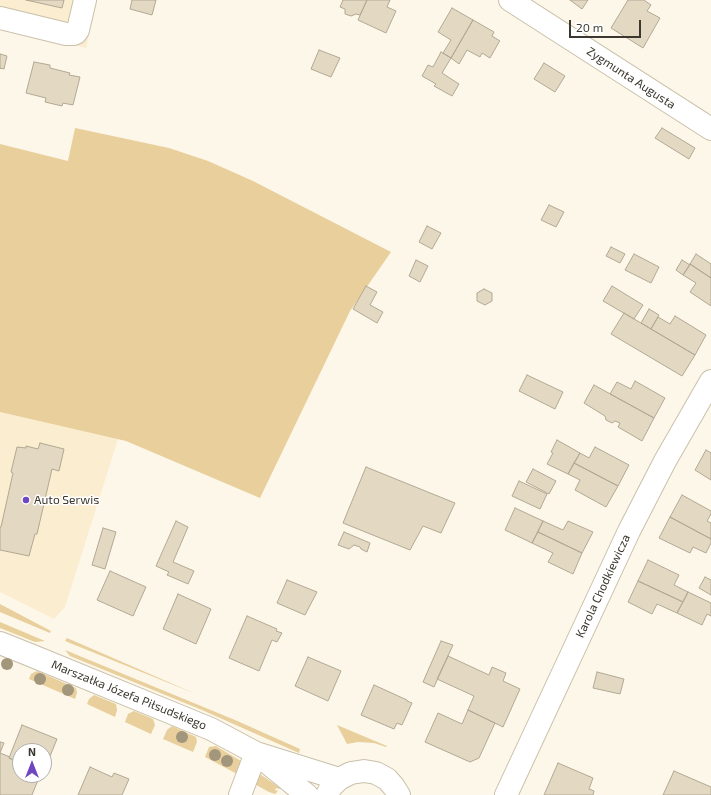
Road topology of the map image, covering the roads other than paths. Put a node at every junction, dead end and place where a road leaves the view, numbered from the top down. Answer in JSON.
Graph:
{"nodes":[{"id":1,"x":85,"y":0,"type":"edge"},
{"id":2,"x":510,"y":0,"type":"edge"},
{"id":3,"x":0,"y":18,"type":"edge"},
{"id":4,"x":711,"y":129,"type":"edge"},
{"id":5,"x":711,"y":381,"type":"edge"},
{"id":6,"x":0,"y":643,"type":"edge"},
{"id":7,"x":256,"y":753,"type":"junction"},
{"id":8,"x":333,"y":787,"type":"edge"},
{"id":9,"x":240,"y":795,"type":"edge"},
{"id":10,"x":307,"y":795,"type":"edge"},
{"id":11,"x":399,"y":795,"type":"edge"},
{"id":12,"x":506,"y":795,"type":"edge"}],
"edges":[{"from":1,"to":3,"type":"street"},
{"from":2,"to":4,"type":"street","name":"Zygmunta Augusta"},
{"from":5,"to":12,"type":"street","name":"Karola Chodkiewicza"},
{"from":6,"to":7,"type":"street","name":"Marszałka Józefa Piłsudskiego"},
{"from":7,"to":8,"type":"street","name":"Marszałka Józefa Piłsudskiego"},
{"from":7,"to":9,"type":"street"},
{"from":7,"to":10,"type":"street","name":"Marszałka Józefa Piłsudskiego"},
{"from":8,"to":11,"type":"street"}]}
